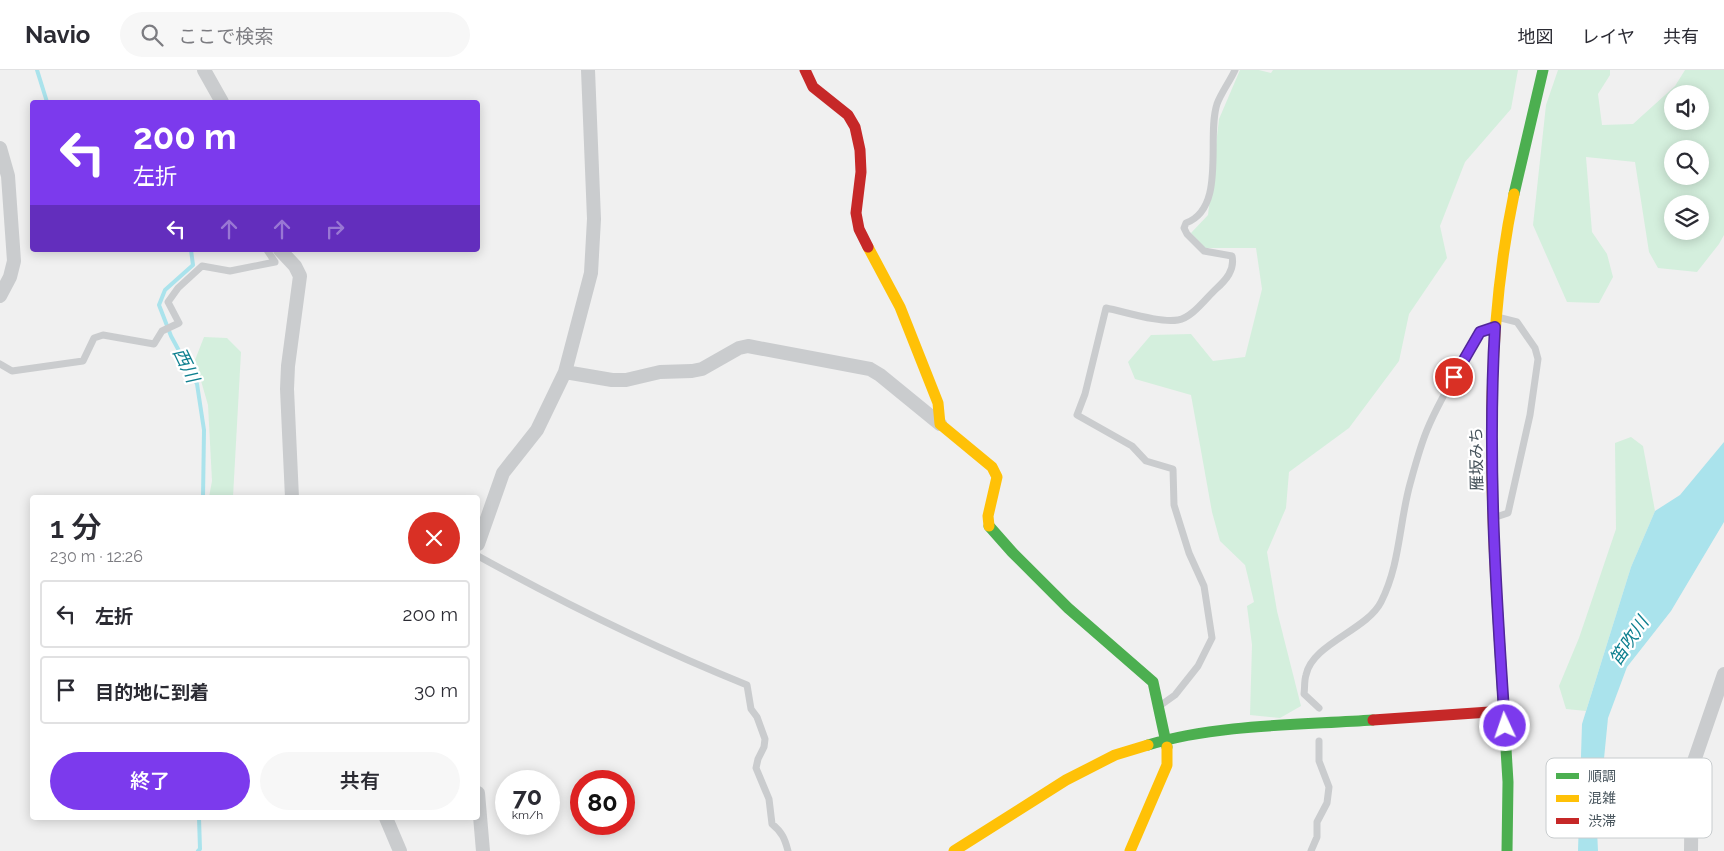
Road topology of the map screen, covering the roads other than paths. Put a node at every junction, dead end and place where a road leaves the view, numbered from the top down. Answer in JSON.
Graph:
{"nodes":[{"id":1,"x":204,"y":70,"type":"edge"},
{"id":2,"x":588,"y":70,"type":"edge"},
{"id":3,"x":805,"y":70,"type":"edge"},
{"id":4,"x":1235,"y":70,"type":"edge"},
{"id":5,"x":1543,"y":70,"type":"edge"},
{"id":6,"x":221,"y":100,"type":"edge"},
{"id":7,"x":0,"y":148,"type":"edge"},
{"id":8,"x":268,"y":252,"type":"edge"},
{"id":9,"x":282,"y":252,"type":"edge"},
{"id":10,"x":0,"y":296,"type":"edge"},
{"id":11,"x":1496,"y":322,"type":"junction"},
{"id":12,"x":0,"y":364,"type":"edge"},
{"id":13,"x":565,"y":372,"type":"junction"},
{"id":14,"x":940,"y":424,"type":"junction"},
{"id":15,"x":292,"y":495,"type":"edge"},
{"id":16,"x":1493,"y":517,"type":"junction"},
{"id":17,"x":480,"y":538,"type":"edge"},
{"id":18,"x":480,"y":557,"type":"edge"},
{"id":19,"x":1724,"y":674,"type":"edge"},
{"id":20,"x":1159,"y":707,"type":"junction"},
{"id":21,"x":1319,"y":708,"type":"dead end"},
{"id":22,"x":1504,"y":711,"type":"junction"},
{"id":23,"x":1165,"y":740,"type":"junction"},
{"id":24,"x":1319,"y":741,"type":"dead end"},
{"id":25,"x":1695,"y":758,"type":"edge"},
{"id":26,"x":480,"y":816,"type":"edge"},
{"id":27,"x":387,"y":820,"type":"edge"},
{"id":28,"x":1691,"y":838,"type":"edge"},
{"id":29,"x":400,"y":851,"type":"edge"},
{"id":30,"x":483,"y":851,"type":"edge"},
{"id":31,"x":788,"y":851,"type":"edge"},
{"id":32,"x":954,"y":851,"type":"edge"},
{"id":33,"x":1130,"y":851,"type":"edge"},
{"id":34,"x":1311,"y":851,"type":"edge"},
{"id":35,"x":1507,"y":851,"type":"edge"},
{"id":36,"x":1691,"y":851,"type":"edge"}],
"edges":[{"from":1,"to":6,"type":"street"},
{"from":2,"to":13,"type":"street"},
{"from":3,"to":14,"type":"main road"},
{"from":4,"to":20,"type":"lane"},
{"from":5,"to":11,"type":"main road","name":"雁坂みち"},
{"from":7,"to":10,"type":"street"},
{"from":8,"to":12,"type":"lane"},
{"from":9,"to":15,"type":"street"},
{"from":11,"to":16,"type":"main road","name":"雁坂みち"},
{"from":11,"to":16,"type":"lane"},
{"from":11,"to":21,"type":"lane"},
{"from":13,"to":14,"type":"street"},
{"from":13,"to":17,"type":"street"},
{"from":14,"to":20,"type":"main road"},
{"from":16,"to":22,"type":"main road","name":"雁坂みち"},
{"from":18,"to":31,"type":"lane"},
{"from":19,"to":25,"type":"street"},
{"from":20,"to":23,"type":"main road"},
{"from":22,"to":23,"type":"main road"},
{"from":22,"to":35,"type":"main road","name":"雁坂みち"},
{"from":23,"to":32,"type":"main road"},
{"from":23,"to":33,"type":"main road"},
{"from":24,"to":34,"type":"lane"},
{"from":26,"to":30,"type":"street"},
{"from":27,"to":29,"type":"street"},
{"from":28,"to":36,"type":"street"}]}
